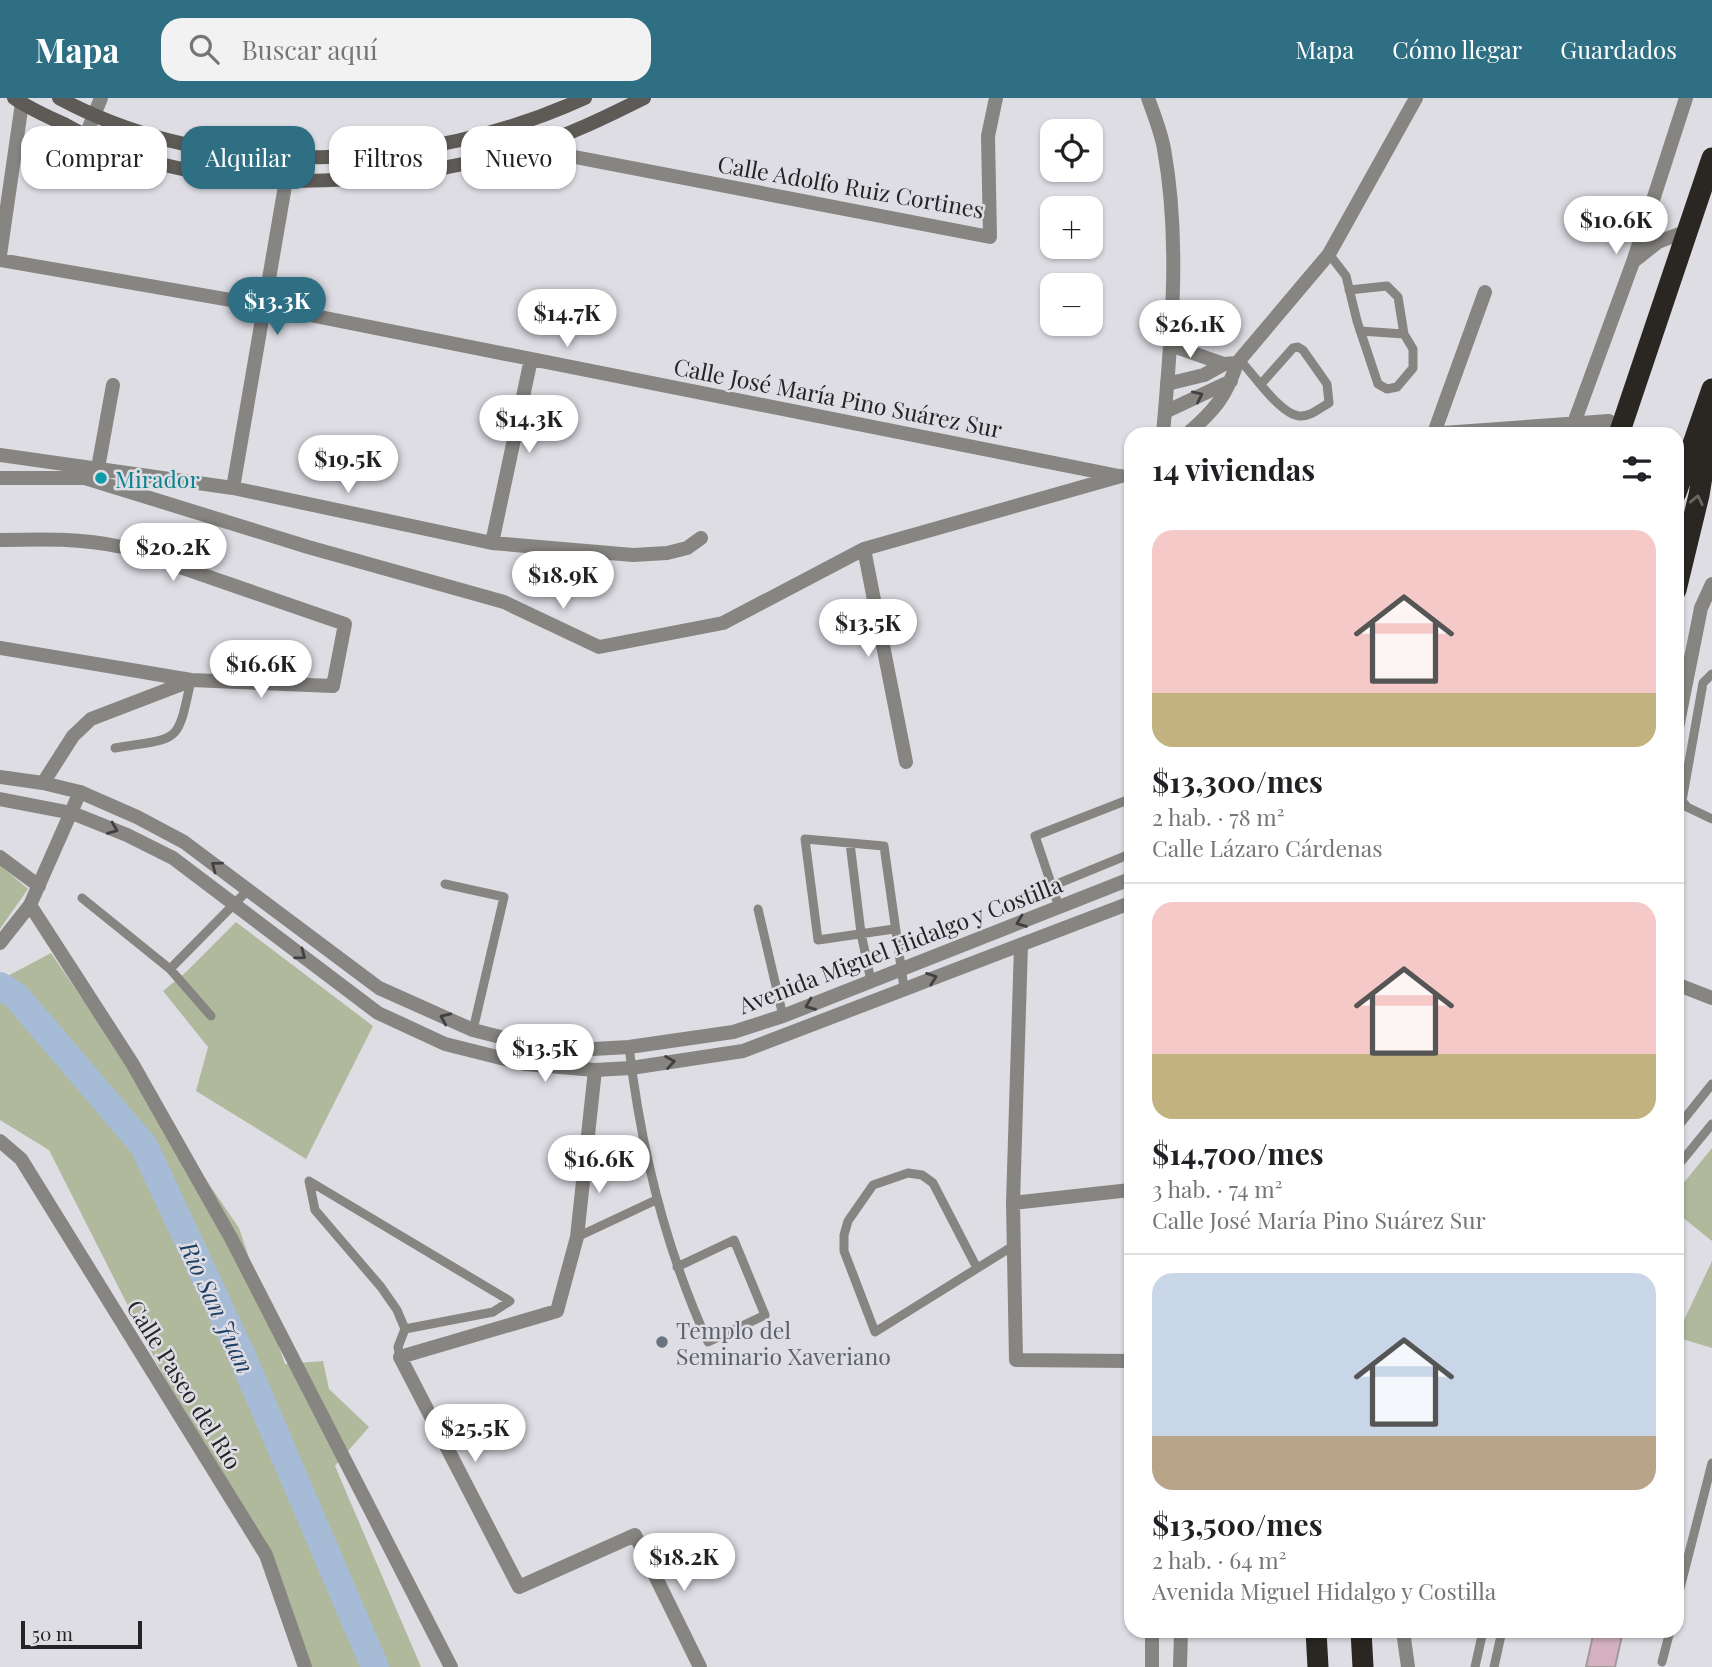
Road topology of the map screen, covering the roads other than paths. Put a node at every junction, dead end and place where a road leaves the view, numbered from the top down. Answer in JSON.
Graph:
{"nodes":[{"id":1,"x":59,"y":98,"type":"edge"},
{"id":2,"x":101,"y":98,"type":"edge"},
{"id":3,"x":585,"y":98,"type":"edge"},
{"id":4,"x":644,"y":98,"type":"edge"},
{"id":5,"x":996,"y":98,"type":"edge"},
{"id":6,"x":1148,"y":98,"type":"edge"},
{"id":7,"x":1416,"y":98,"type":"edge"},
{"id":8,"x":1686,"y":98,"type":"edge"},
{"id":9,"x":18,"y":101,"type":"edge"},
{"id":10,"x":93,"y":117,"type":"junction"},
{"id":11,"x":68,"y":126,"type":"edge"},
{"id":12,"x":90,"y":126,"type":"edge"},
{"id":13,"x":576,"y":129,"type":"edge"},
{"id":14,"x":576,"y":157,"type":"edge"},
{"id":15,"x":1712,"y":158,"type":"edge"},
{"id":16,"x":461,"y":163,"type":"edge"},
{"id":17,"x":315,"y":179,"type":"edge"},
{"id":18,"x":284,"y":189,"type":"edge"},
{"id":19,"x":1687,"y":231,"type":"junction"},
{"id":20,"x":1329,"y":254,"type":"junction"},
{"id":21,"x":0,"y":258,"type":"edge"},
{"id":22,"x":1633,"y":262,"type":"junction"},
{"id":23,"x":1349,"y":289,"type":"junction"},
{"id":24,"x":1485,"y":292,"type":"dead end"},
{"id":25,"x":265,"y":306,"type":"junction"},
{"id":26,"x":1360,"y":331,"type":"junction"},
{"id":27,"x":1404,"y":334,"type":"junction"},
{"id":28,"x":1171,"y":345,"type":"junction"},
{"id":29,"x":531,"y":359,"type":"junction"},
{"id":30,"x":1234,"y":362,"type":"junction"},
{"id":31,"x":1231,"y":381,"type":"junction"},
{"id":32,"x":1167,"y":384,"type":"junction"},
{"id":33,"x":1261,"y":384,"type":"junction"},
{"id":34,"x":113,"y":385,"type":"dead end"},
{"id":35,"x":1712,"y":389,"type":"edge"},
{"id":36,"x":1165,"y":412,"type":"junction"},
{"id":37,"x":1712,"y":415,"type":"edge"},
{"id":38,"x":1574,"y":423,"type":"junction"},
{"id":39,"x":1164,"y":427,"type":"edge"},
{"id":40,"x":1195,"y":427,"type":"edge"},
{"id":41,"x":1435,"y":427,"type":"edge"},
{"id":42,"x":1522,"y":427,"type":"edge"},
{"id":43,"x":1595,"y":427,"type":"edge"},
{"id":44,"x":1611,"y":427,"type":"edge"},
{"id":45,"x":0,"y":455,"type":"edge"},
{"id":46,"x":98,"y":468,"type":"junction"},
{"id":47,"x":1684,"y":470,"type":"edge"},
{"id":48,"x":1124,"y":476,"type":"edge"},
{"id":49,"x":1124,"y":477,"type":"edge"},
{"id":50,"x":0,"y":478,"type":"edge"},
{"id":51,"x":233,"y":488,"type":"junction"},
{"id":52,"x":701,"y":538,"type":"dead end"},
{"id":53,"x":0,"y":540,"type":"edge"},
{"id":54,"x":492,"y":543,"type":"junction"},
{"id":55,"x":864,"y":549,"type":"junction"},
{"id":56,"x":1684,"y":557,"type":"edge"},
{"id":57,"x":1712,"y":584,"type":"edge"},
{"id":58,"x":0,"y":648,"type":"edge"},
{"id":59,"x":1712,"y":674,"type":"edge"},
{"id":60,"x":191,"y":680,"type":"junction"},
{"id":61,"x":1684,"y":693,"type":"edge"},
{"id":62,"x":115,"y":748,"type":"dead end"},
{"id":63,"x":906,"y":762,"type":"dead end"},
{"id":64,"x":0,"y":777,"type":"edge"},
{"id":65,"x":43,"y":783,"type":"junction"},
{"id":66,"x":1684,"y":790,"type":"edge"},
{"id":67,"x":80,"y":792,"type":"junction"},
{"id":68,"x":0,"y":799,"type":"edge"},
{"id":69,"x":1124,"y":801,"type":"edge"},
{"id":70,"x":1684,"y":803,"type":"edge"},
{"id":71,"x":72,"y":813,"type":"junction"},
{"id":72,"x":1712,"y":819,"type":"edge"},
{"id":73,"x":850,"y":843,"type":"junction"},
{"id":74,"x":1124,"y":856,"type":"edge"},
{"id":75,"x":0,"y":857,"type":"edge"},
{"id":76,"x":1124,"y":881,"type":"edge"},
{"id":77,"x":446,"y":884,"type":"dead end"},
{"id":78,"x":39,"y":886,"type":"junction"},
{"id":79,"x":1052,"y":886,"type":"junction"},
{"id":80,"x":248,"y":890,"type":"junction"},
{"id":81,"x":82,"y":898,"type":"dead end"},
{"id":82,"x":234,"y":904,"type":"junction"},
{"id":83,"x":30,"y":905,"type":"junction"},
{"id":84,"x":1124,"y":905,"type":"edge"},
{"id":85,"x":1059,"y":907,"type":"junction"},
{"id":86,"x":758,"y":909,"type":"dead end"},
{"id":87,"x":894,"y":929,"type":"junction"},
{"id":88,"x":861,"y":933,"type":"junction"},
{"id":89,"x":0,"y":943,"type":"edge"},
{"id":90,"x":1021,"y":945,"type":"junction"},
{"id":91,"x":900,"y":969,"type":"junction"},
{"id":92,"x":170,"y":970,"type":"junction"},
{"id":93,"x":871,"y":981,"type":"junction"},
{"id":94,"x":1684,"y":987,"type":"edge"},
{"id":95,"x":904,"y":988,"type":"junction"},
{"id":96,"x":1712,"y":998,"type":"edge"},
{"id":97,"x":211,"y":1016,"type":"dead end"},
{"id":98,"x":783,"y":1016,"type":"junction"},
{"id":99,"x":473,"y":1030,"type":"junction"},
{"id":100,"x":629,"y":1047,"type":"junction"},
{"id":101,"x":631,"y":1068,"type":"junction"},
{"id":102,"x":595,"y":1070,"type":"junction"},
{"id":103,"x":1712,"y":1084,"type":"edge"},
{"id":104,"x":1684,"y":1119,"type":"edge"},
{"id":105,"x":1712,"y":1124,"type":"edge"},
{"id":106,"x":0,"y":1141,"type":"edge"},
{"id":107,"x":1684,"y":1158,"type":"edge"},
{"id":108,"x":1124,"y":1191,"type":"edge"},
{"id":109,"x":656,"y":1200,"type":"junction"},
{"id":110,"x":1013,"y":1203,"type":"junction"},
{"id":111,"x":577,"y":1237,"type":"junction"},
{"id":112,"x":1013,"y":1246,"type":"junction"},
{"id":113,"x":677,"y":1268,"type":"junction"},
{"id":114,"x":976,"y":1268,"type":"junction"},
{"id":115,"x":405,"y":1329,"type":"junction"},
{"id":116,"x":400,"y":1357,"type":"junction"},
{"id":117,"x":1124,"y":1361,"type":"edge"},
{"id":118,"x":1712,"y":1463,"type":"edge"},
{"id":119,"x":1684,"y":1573,"type":"edge"},
{"id":120,"x":1152,"y":1638,"type":"edge"},
{"id":121,"x":1181,"y":1638,"type":"edge"},
{"id":122,"x":1316,"y":1638,"type":"edge"},
{"id":123,"x":1361,"y":1638,"type":"edge"},
{"id":124,"x":1404,"y":1638,"type":"edge"},
{"id":125,"x":1481,"y":1638,"type":"edge"},
{"id":126,"x":1500,"y":1638,"type":"edge"},
{"id":127,"x":1668,"y":1638,"type":"edge"},
{"id":128,"x":1662,"y":1662,"type":"dead end"},
{"id":129,"x":305,"y":1667,"type":"edge"},
{"id":130,"x":451,"y":1667,"type":"edge"},
{"id":131,"x":700,"y":1667,"type":"edge"},
{"id":132,"x":1152,"y":1667,"type":"edge"},
{"id":133,"x":1180,"y":1667,"type":"edge"},
{"id":134,"x":1318,"y":1667,"type":"edge"},
{"id":135,"x":1363,"y":1667,"type":"edge"},
{"id":136,"x":1408,"y":1667,"type":"edge"},
{"id":137,"x":1475,"y":1667,"type":"edge"},
{"id":138,"x":1494,"y":1667,"type":"edge"}],
"edges":[{"from":1,"to":10,"type":"main road"},
{"from":2,"to":10,"type":"street"},
{"from":3,"to":10,"type":"main road"},
{"from":4,"to":13,"type":"main road"},
{"from":5,"to":14,"type":"street","name":"Calle Adolfo Ruiz Cortines"},
{"from":6,"to":28,"type":"street"},
{"from":7,"to":20,"type":"street"},
{"from":8,"to":22,"type":"street"},
{"from":9,"to":11,"type":"main road"},
{"from":9,"to":21,"type":"street"},
{"from":10,"to":12,"type":"street"},
{"from":15,"to":19,"type":"highway"},
{"from":16,"to":17,"type":"main road"},
{"from":18,"to":25,"type":"street"},
{"from":19,"to":22,"type":"street"},
{"from":19,"to":44,"type":"highway"},
{"from":20,"to":23,"type":"lane"},
{"from":20,"to":30,"type":"street"},
{"from":21,"to":25,"type":"street","name":"Calle José María Pino Suárez Sur"},
{"from":22,"to":38,"type":"street"},
{"from":23,"to":26,"type":"lane"},
{"from":23,"to":27,"type":"lane"},
{"from":24,"to":41,"type":"street"},
{"from":25,"to":29,"type":"street","name":"Calle José María Pino Suárez Sur"},
{"from":25,"to":51,"type":"street"},
{"from":26,"to":27,"type":"lane"},
{"from":26,"to":27,"type":"lane"},
{"from":28,"to":30,"type":"street"},
{"from":28,"to":32,"type":"street"},
{"from":29,"to":48,"type":"street","name":"Calle José María Pino Suárez Sur"},
{"from":29,"to":54,"type":"street"},
{"from":30,"to":31,"type":"street"},
{"from":30,"to":32,"type":"street"},
{"from":30,"to":33,"type":"lane"},
{"from":36,"to":31,"type":"street","one_way":true},
{"from":31,"to":40,"type":"street"},
{"from":32,"to":36,"type":"street"},
{"from":33,"to":33,"type":"lane"},
{"from":34,"to":46,"type":"street"},
{"from":35,"to":47,"type":"highway"},
{"from":36,"to":39,"type":"street"},
{"from":56,"to":37,"type":"highway","one_way":true},
{"from":38,"to":42,"type":"street"},
{"from":38,"to":43,"type":"street"},
{"from":45,"to":46,"type":"street"},
{"from":46,"to":51,"type":"street"},
{"from":49,"to":55,"type":"street"},
{"from":50,"to":55,"type":"street"},
{"from":51,"to":54,"type":"street"},
{"from":52,"to":54,"type":"street"},
{"from":53,"to":60,"type":"street"},
{"from":55,"to":63,"type":"street"},
{"from":57,"to":61,"type":"street"},
{"from":58,"to":60,"type":"street"},
{"from":59,"to":66,"type":"lane"},
{"from":60,"to":62,"type":"lane"},
{"from":60,"to":65,"type":"street"},
{"from":64,"to":65,"type":"street","name":"Avenida Miguel Hidalgo y Costilla"},
{"from":65,"to":67,"type":"street","name":"Avenida Miguel Hidalgo y Costilla"},
{"from":67,"to":71,"type":"street"},
{"from":80,"to":67,"type":"street","name":"Avenida Miguel Hidalgo y Costilla","one_way":true},
{"from":68,"to":71,"type":"street","name":"Avenida Miguel Hidalgo y Costilla"},
{"from":69,"to":79,"type":"lane"},
{"from":70,"to":72,"type":"lane"},
{"from":71,"to":78,"type":"street"},
{"from":71,"to":82,"type":"street","name":"Avenida Miguel Hidalgo y Costilla","one_way":true},
{"from":73,"to":87,"type":"lane"},
{"from":73,"to":88,"type":"lane"},
{"from":73,"to":88,"type":"lane"},
{"from":74,"to":79,"type":"lane"},
{"from":75,"to":78,"type":"street"},
{"from":76,"to":85,"type":"street","name":"Avenida Miguel Hidalgo y Costilla"},
{"from":77,"to":99,"type":"lane"},
{"from":78,"to":83,"type":"street"},
{"from":79,"to":85,"type":"lane"},
{"from":80,"to":82,"type":"lane"},
{"from":99,"to":80,"type":"street","name":"Avenida Miguel Hidalgo y Costilla","one_way":true},
{"from":81,"to":92,"type":"lane"},
{"from":82,"to":92,"type":"lane"},
{"from":82,"to":102,"type":"street","name":"Avenida Miguel Hidalgo y Costilla","one_way":true},
{"from":83,"to":89,"type":"street"},
{"from":83,"to":130,"type":"street"},
{"from":84,"to":90,"type":"street","name":"Avenida Miguel Hidalgo y Costilla"},
{"from":85,"to":91,"type":"street","name":"Avenida Miguel Hidalgo y Costilla","one_way":true},
{"from":86,"to":98,"type":"lane"},
{"from":87,"to":88,"type":"lane"},
{"from":87,"to":91,"type":"lane"},
{"from":88,"to":93,"type":"lane"},
{"from":95,"to":90,"type":"street","name":"Avenida Miguel Hidalgo y Costilla","one_way":true},
{"from":90,"to":110,"type":"street"},
{"from":91,"to":93,"type":"street","name":"Avenida Miguel Hidalgo y Costilla"},
{"from":91,"to":95,"type":"lane"},
{"from":92,"to":97,"type":"lane"},
{"from":93,"to":98,"type":"street","name":"Avenida Miguel Hidalgo y Costilla","one_way":true},
{"from":94,"to":96,"type":"street"},
{"from":101,"to":95,"type":"street","name":"Avenida Miguel Hidalgo y Costilla","one_way":true},
{"from":98,"to":100,"type":"street","name":"Avenida Miguel Hidalgo y Costilla"},
{"from":99,"to":100,"type":"street","name":"Avenida Miguel Hidalgo y Costilla"},
{"from":100,"to":101,"type":"lane"},
{"from":101,"to":102,"type":"street","name":"Avenida Miguel Hidalgo y Costilla"},
{"from":101,"to":109,"type":"lane"},
{"from":102,"to":111,"type":"street"},
{"from":103,"to":104,"type":"lane"},
{"from":105,"to":107,"type":"lane"},
{"from":106,"to":129,"type":"street","name":"Calle Paseo del Río"},
{"from":108,"to":110,"type":"street"},
{"from":109,"to":111,"type":"lane"},
{"from":109,"to":113,"type":"lane"},
{"from":110,"to":112,"type":"street"},
{"from":111,"to":116,"type":"street"},
{"from":112,"to":114,"type":"lane"},
{"from":112,"to":117,"type":"street"},
{"from":113,"to":113,"type":"lane"},
{"from":114,"to":114,"type":"lane"},
{"from":115,"to":115,"type":"lane"},
{"from":115,"to":116,"type":"lane"},
{"from":116,"to":131,"type":"street"},
{"from":118,"to":119,"type":"lane"},
{"from":120,"to":132,"type":"street"},
{"from":121,"to":133,"type":"street"},
{"from":122,"to":134,"type":"highway"},
{"from":123,"to":135,"type":"highway"},
{"from":124,"to":136,"type":"street"},
{"from":125,"to":137,"type":"lane"},
{"from":126,"to":138,"type":"lane"},
{"from":127,"to":128,"type":"lane"}]}
